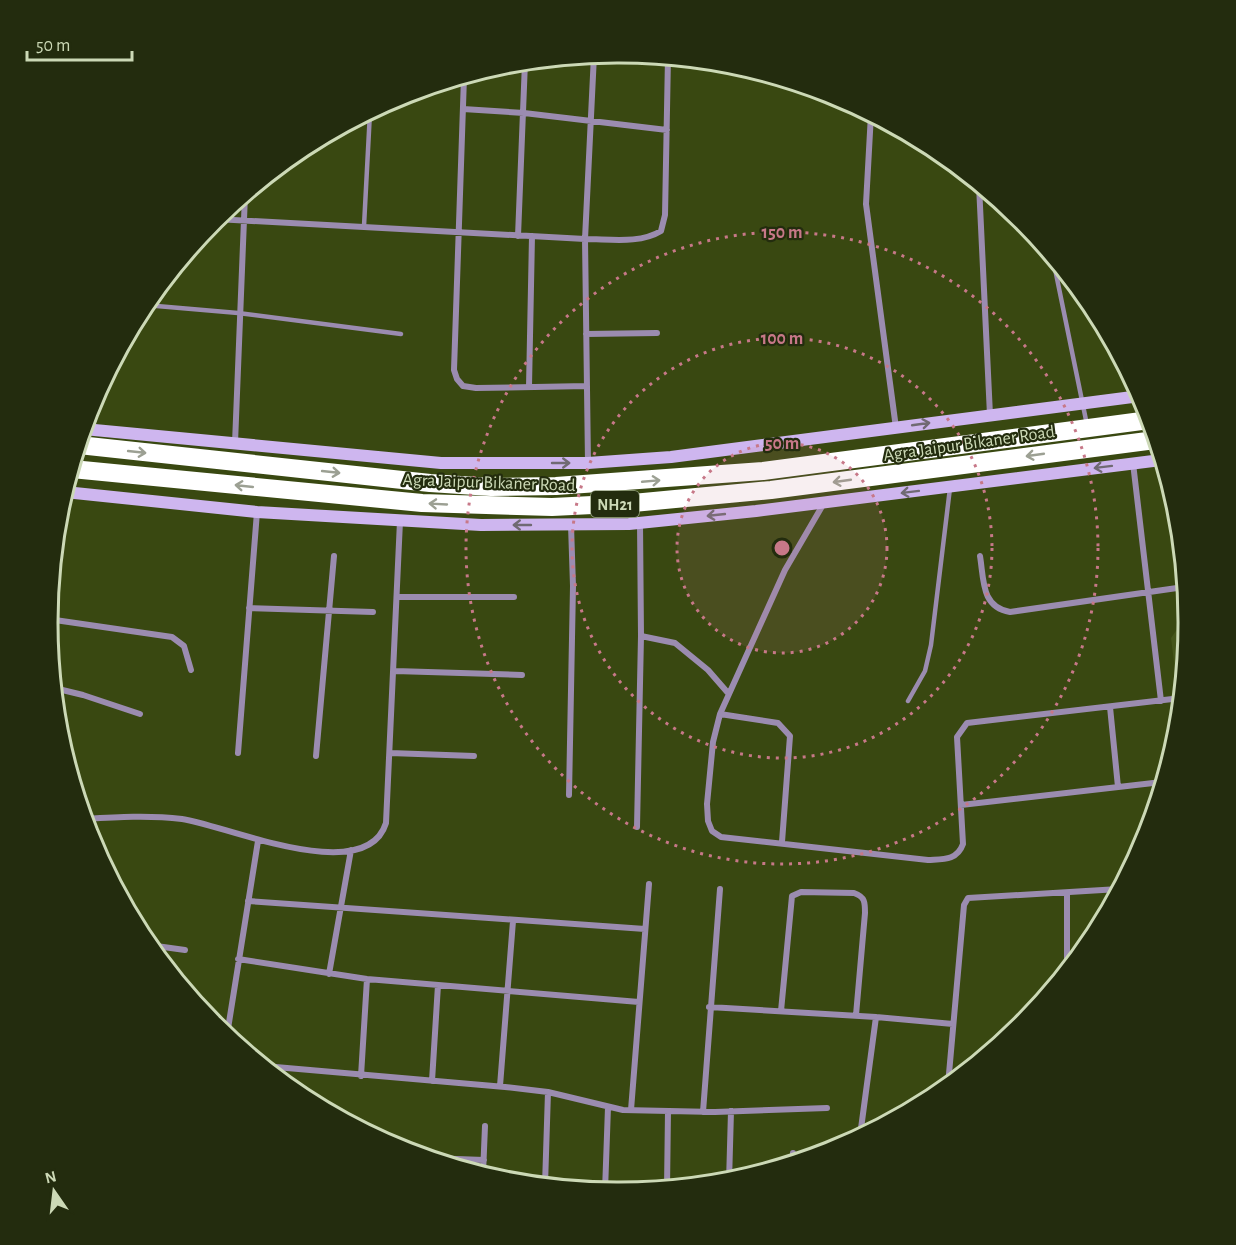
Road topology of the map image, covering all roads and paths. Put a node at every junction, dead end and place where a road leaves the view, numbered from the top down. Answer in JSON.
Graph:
{"nodes":[{"id":1,"x":594,"y":64,"type":"edge"},
{"id":2,"x":668,"y":65,"type":"edge"},
{"id":3,"x":525,"y":71,"type":"edge"},
{"id":4,"x":464,"y":85,"type":"edge"},
{"id":5,"x":463,"y":109,"type":"junction"},
{"id":6,"x":524,"y":113,"type":"junction"},
{"id":7,"x":591,"y":121,"type":"junction"},
{"id":8,"x":369,"y":122,"type":"edge"},
{"id":9,"x":870,"y":123,"type":"edge"},
{"id":10,"x":667,"y":130,"type":"junction"},
{"id":11,"x":980,"y":196,"type":"edge"},
{"id":12,"x":245,"y":206,"type":"edge"},
{"id":13,"x":230,"y":219,"type":"edge"},
{"id":14,"x":245,"y":220,"type":"junction"},
{"id":15,"x":364,"y":226,"type":"junction"},
{"id":16,"x":459,"y":232,"type":"junction"},
{"id":17,"x":518,"y":236,"type":"junction"},
{"id":18,"x":532,"y":236,"type":"junction"},
{"id":19,"x":585,"y":239,"type":"junction"},
{"id":20,"x":1057,"y":275,"type":"edge"},
{"id":21,"x":157,"y":306,"type":"edge"},
{"id":22,"x":238,"y":313,"type":"junction"},
{"id":23,"x":657,"y":333,"type":"dead end"},
{"id":24,"x":401,"y":334,"type":"dead end"},
{"id":25,"x":586,"y":334,"type":"junction"},
{"id":26,"x":587,"y":386,"type":"junction"},
{"id":27,"x":529,"y":387,"type":"junction"},
{"id":28,"x":1130,"y":397,"type":"edge"},
{"id":29,"x":1084,"y":403,"type":"junction"},
{"id":30,"x":990,"y":416,"type":"junction"},
{"id":31,"x":1140,"y":421,"type":"edge"},
{"id":32,"x":1088,"y":427,"type":"junction"},
{"id":33,"x":896,"y":428,"type":"junction"},
{"id":34,"x":93,"y":431,"type":"edge"},
{"id":35,"x":1147,"y":441,"type":"edge"},
{"id":36,"x":235,"y":444,"type":"junction"},
{"id":37,"x":87,"y":445,"type":"edge"},
{"id":38,"x":183,"y":448,"type":"junction"},
{"id":39,"x":1153,"y":461,"type":"edge"},
{"id":40,"x":588,"y":463,"type":"junction"},
{"id":41,"x":1133,"y":463,"type":"junction"},
{"id":42,"x":80,"y":470,"type":"edge"},
{"id":43,"x":950,"y":486,"type":"junction"},
{"id":44,"x":74,"y":493,"type":"edge"},
{"id":45,"x":824,"y":503,"type":"junction"},
{"id":46,"x":257,"y":512,"type":"junction"},
{"id":47,"x":400,"y":521,"type":"junction"},
{"id":48,"x":640,"y":523,"type":"junction"},
{"id":49,"x":571,"y":525,"type":"junction"},
{"id":50,"x":334,"y":555,"type":"dead end"},
{"id":51,"x":980,"y":556,"type":"dead end"},
{"id":52,"x":1176,"y":588,"type":"edge"},
{"id":53,"x":1148,"y":593,"type":"junction"},
{"id":54,"x":397,"y":597,"type":"junction"},
{"id":55,"x":514,"y":597,"type":"dead end"},
{"id":56,"x":249,"y":608,"type":"junction"},
{"id":57,"x":327,"y":611,"type":"junction"},
{"id":58,"x":373,"y":612,"type":"dead end"},
{"id":59,"x":58,"y":620,"type":"edge"},
{"id":60,"x":641,"y":636,"type":"junction"},
{"id":61,"x":191,"y":670,"type":"dead end"},
{"id":62,"x":394,"y":671,"type":"junction"},
{"id":63,"x":522,"y":675,"type":"dead end"},
{"id":64,"x":62,"y":690,"type":"edge"},
{"id":65,"x":728,"y":693,"type":"junction"},
{"id":66,"x":1172,"y":699,"type":"edge"},
{"id":67,"x":908,"y":701,"type":"dead end"},
{"id":68,"x":1161,"y":701,"type":"junction"},
{"id":69,"x":1110,"y":707,"type":"junction"},
{"id":70,"x":140,"y":714,"type":"dead end"},
{"id":71,"x":720,"y":714,"type":"junction"},
{"id":72,"x":237,"y":753,"type":"dead end"},
{"id":73,"x":390,"y":753,"type":"junction"},
{"id":74,"x":316,"y":756,"type":"dead end"},
{"id":75,"x":474,"y":756,"type":"dead end"},
{"id":76,"x":1153,"y":783,"type":"edge"},
{"id":77,"x":1118,"y":787,"type":"junction"},
{"id":78,"x":569,"y":795,"type":"dead end"},
{"id":79,"x":961,"y":805,"type":"junction"},
{"id":80,"x":94,"y":819,"type":"edge"},
{"id":81,"x":637,"y":827,"type":"dead end"},
{"id":82,"x":258,"y":841,"type":"junction"},
{"id":83,"x":782,"y":842,"type":"junction"},
{"id":84,"x":351,"y":850,"type":"junction"},
{"id":85,"x":649,"y":884,"type":"dead end"},
{"id":86,"x":720,"y":889,"type":"dead end"},
{"id":87,"x":1110,"y":890,"type":"edge"},
{"id":88,"x":1067,"y":892,"type":"junction"},
{"id":89,"x":248,"y":901,"type":"junction"},
{"id":90,"x":343,"y":908,"type":"junction"},
{"id":91,"x":513,"y":921,"type":"junction"},
{"id":92,"x":645,"y":929,"type":"junction"},
{"id":93,"x":163,"y":947,"type":"edge"},
{"id":94,"x":186,"y":950,"type":"dead end"},
{"id":95,"x":1067,"y":956,"type":"edge"},
{"id":96,"x":238,"y":959,"type":"junction"},
{"id":97,"x":329,"y":974,"type":"junction"},
{"id":98,"x":367,"y":978,"type":"junction"},
{"id":99,"x":438,"y":985,"type":"junction"},
{"id":100,"x":507,"y":991,"type":"junction"},
{"id":101,"x":639,"y":1002,"type":"junction"},
{"id":102,"x":709,"y":1007,"type":"junction"},
{"id":103,"x":781,"y":1011,"type":"junction"},
{"id":104,"x":856,"y":1016,"type":"junction"},
{"id":105,"x":876,"y":1017,"type":"junction"},
{"id":106,"x":229,"y":1024,"type":"edge"},
{"id":107,"x":952,"y":1024,"type":"junction"},
{"id":108,"x":279,"y":1068,"type":"edge"},
{"id":109,"x":949,"y":1074,"type":"edge"},
{"id":110,"x":361,"y":1076,"type":"junction"},
{"id":111,"x":432,"y":1081,"type":"junction"},
{"id":112,"x":500,"y":1086,"type":"junction"},
{"id":113,"x":548,"y":1092,"type":"junction"},
{"id":114,"x":608,"y":1107,"type":"junction"},
{"id":115,"x":827,"y":1108,"type":"dead end"},
{"id":116,"x":631,"y":1110,"type":"junction"},
{"id":117,"x":668,"y":1111,"type":"junction"},
{"id":118,"x":731,"y":1111,"type":"junction"},
{"id":119,"x":703,"y":1112,"type":"junction"},
{"id":120,"x":862,"y":1125,"type":"edge"},
{"id":121,"x":485,"y":1126,"type":"dead end"},
{"id":122,"x":461,"y":1159,"type":"edge"},
{"id":123,"x":484,"y":1160,"type":"junction"},
{"id":124,"x":484,"y":1165,"type":"edge"},
{"id":125,"x":729,"y":1170,"type":"edge"},
{"id":126,"x":545,"y":1177,"type":"edge"},
{"id":127,"x":667,"y":1180,"type":"edge"},
{"id":128,"x":605,"y":1182,"type":"edge"}],
"edges":[{"from":1,"to":7,"type":"street"},
{"from":2,"to":10,"type":"street"},
{"from":3,"to":6,"type":"street"},
{"from":4,"to":5,"type":"street"},
{"from":5,"to":6,"type":"street"},
{"from":5,"to":16,"type":"street"},
{"from":6,"to":7,"type":"street"},
{"from":6,"to":17,"type":"street"},
{"from":7,"to":10,"type":"street"},
{"from":7,"to":19,"type":"street"},
{"from":8,"to":15,"type":"lane"},
{"from":9,"to":33,"type":"street"},
{"from":10,"to":19,"type":"street"},
{"from":11,"to":30,"type":"street"},
{"from":12,"to":14,"type":"street"},
{"from":13,"to":14,"type":"street"},
{"from":14,"to":15,"type":"street"},
{"from":14,"to":22,"type":"street"},
{"from":15,"to":16,"type":"street"},
{"from":16,"to":17,"type":"street"},
{"from":16,"to":27,"type":"street"},
{"from":17,"to":18,"type":"street"},
{"from":18,"to":19,"type":"street"},
{"from":18,"to":27,"type":"street"},
{"from":19,"to":25,"type":"street"},
{"from":20,"to":29,"type":"lane"},
{"from":21,"to":22,"type":"lane"},
{"from":22,"to":24,"type":"lane"},
{"from":22,"to":36,"type":"street"},
{"from":23,"to":25,"type":"street"},
{"from":25,"to":26,"type":"street"},
{"from":26,"to":27,"type":"street"},
{"from":26,"to":40,"type":"street"},
{"from":28,"to":29,"type":"street"},
{"from":29,"to":30,"type":"street"},
{"from":29,"to":32,"type":"lane"},
{"from":33,"to":30,"type":"street","one_way":true},
{"from":31,"to":32,"type":"highway","name":"Agra Jaipur Bikaner Road","number":"NH21"},
{"from":38,"to":32,"type":"highway","name":"Agra Jaipur Bikaner Road","number":"NH21","one_way":true},
{"from":33,"to":40,"type":"street"},
{"from":34,"to":38,"type":"street"},
{"from":35,"to":42,"type":"highway","name":"Agra Jaipur Bikaner Road","number":"NH21","one_way":true},
{"from":36,"to":38,"type":"street"},
{"from":36,"to":40,"type":"street","one_way":true},
{"from":37,"to":38,"type":"highway","name":"Agra Jaipur Bikaner Road","number":"NH21","one_way":true},
{"from":39,"to":41,"type":"street"},
{"from":41,"to":43,"type":"street","one_way":true},
{"from":41,"to":53,"type":"street"},
{"from":43,"to":45,"type":"street","one_way":true},
{"from":43,"to":67,"type":"lane"},
{"from":44,"to":46,"type":"street"},
{"from":45,"to":48,"type":"street","one_way":true},
{"from":45,"to":65,"type":"street"},
{"from":46,"to":47,"type":"street"},
{"from":46,"to":56,"type":"street"},
{"from":49,"to":47,"type":"street","one_way":true},
{"from":47,"to":54,"type":"street"},
{"from":48,"to":49,"type":"street"},
{"from":48,"to":60,"type":"street"},
{"from":49,"to":78,"type":"street"},
{"from":50,"to":57,"type":"street"},
{"from":51,"to":53,"type":"street"},
{"from":52,"to":53,"type":"street"},
{"from":53,"to":68,"type":"street"},
{"from":54,"to":55,"type":"street"},
{"from":54,"to":62,"type":"street"},
{"from":56,"to":57,"type":"street"},
{"from":56,"to":72,"type":"street"},
{"from":57,"to":58,"type":"street"},
{"from":57,"to":74,"type":"street"},
{"from":59,"to":61,"type":"street"},
{"from":60,"to":65,"type":"street"},
{"from":60,"to":81,"type":"street"},
{"from":62,"to":63,"type":"street"},
{"from":62,"to":73,"type":"street"},
{"from":64,"to":70,"type":"street"},
{"from":65,"to":71,"type":"street"},
{"from":66,"to":68,"type":"street"},
{"from":68,"to":69,"type":"street"},
{"from":69,"to":77,"type":"street"},
{"from":69,"to":79,"type":"street"},
{"from":71,"to":83,"type":"street"},
{"from":71,"to":83,"type":"street"},
{"from":73,"to":75,"type":"street"},
{"from":73,"to":84,"type":"street"},
{"from":76,"to":77,"type":"street"},
{"from":77,"to":79,"type":"street"},
{"from":79,"to":83,"type":"street"},
{"from":80,"to":82,"type":"street"},
{"from":82,"to":84,"type":"street"},
{"from":82,"to":89,"type":"street"},
{"from":84,"to":90,"type":"street"},
{"from":85,"to":92,"type":"street"},
{"from":86,"to":102,"type":"street"},
{"from":87,"to":88,"type":"street"},
{"from":88,"to":95,"type":"street"},
{"from":88,"to":107,"type":"street"},
{"from":89,"to":90,"type":"street"},
{"from":89,"to":96,"type":"street"},
{"from":90,"to":91,"type":"street"},
{"from":90,"to":97,"type":"street"},
{"from":91,"to":92,"type":"street"},
{"from":91,"to":100,"type":"street"},
{"from":92,"to":101,"type":"street"},
{"from":93,"to":94,"type":"street"},
{"from":96,"to":97,"type":"street"},
{"from":96,"to":106,"type":"street"},
{"from":97,"to":98,"type":"street"},
{"from":98,"to":99,"type":"street"},
{"from":98,"to":110,"type":"street"},
{"from":99,"to":100,"type":"street"},
{"from":99,"to":111,"type":"street"},
{"from":100,"to":101,"type":"street"},
{"from":100,"to":112,"type":"street"},
{"from":101,"to":116,"type":"street"},
{"from":102,"to":103,"type":"street"},
{"from":102,"to":119,"type":"street"},
{"from":103,"to":104,"type":"street"},
{"from":103,"to":104,"type":"street"},
{"from":104,"to":105,"type":"street"},
{"from":105,"to":107,"type":"street"},
{"from":105,"to":120,"type":"street"},
{"from":107,"to":109,"type":"street"},
{"from":108,"to":110,"type":"street"},
{"from":110,"to":111,"type":"street"},
{"from":111,"to":112,"type":"street"},
{"from":112,"to":113,"type":"street"},
{"from":113,"to":114,"type":"street"},
{"from":113,"to":126,"type":"street"},
{"from":114,"to":116,"type":"street"},
{"from":114,"to":128,"type":"street"},
{"from":115,"to":118,"type":"street"},
{"from":116,"to":117,"type":"street"},
{"from":117,"to":119,"type":"street"},
{"from":117,"to":127,"type":"street"},
{"from":118,"to":119,"type":"street"},
{"from":118,"to":125,"type":"street"},
{"from":121,"to":123,"type":"street"},
{"from":122,"to":123,"type":"street"},
{"from":123,"to":124,"type":"street"}]}
